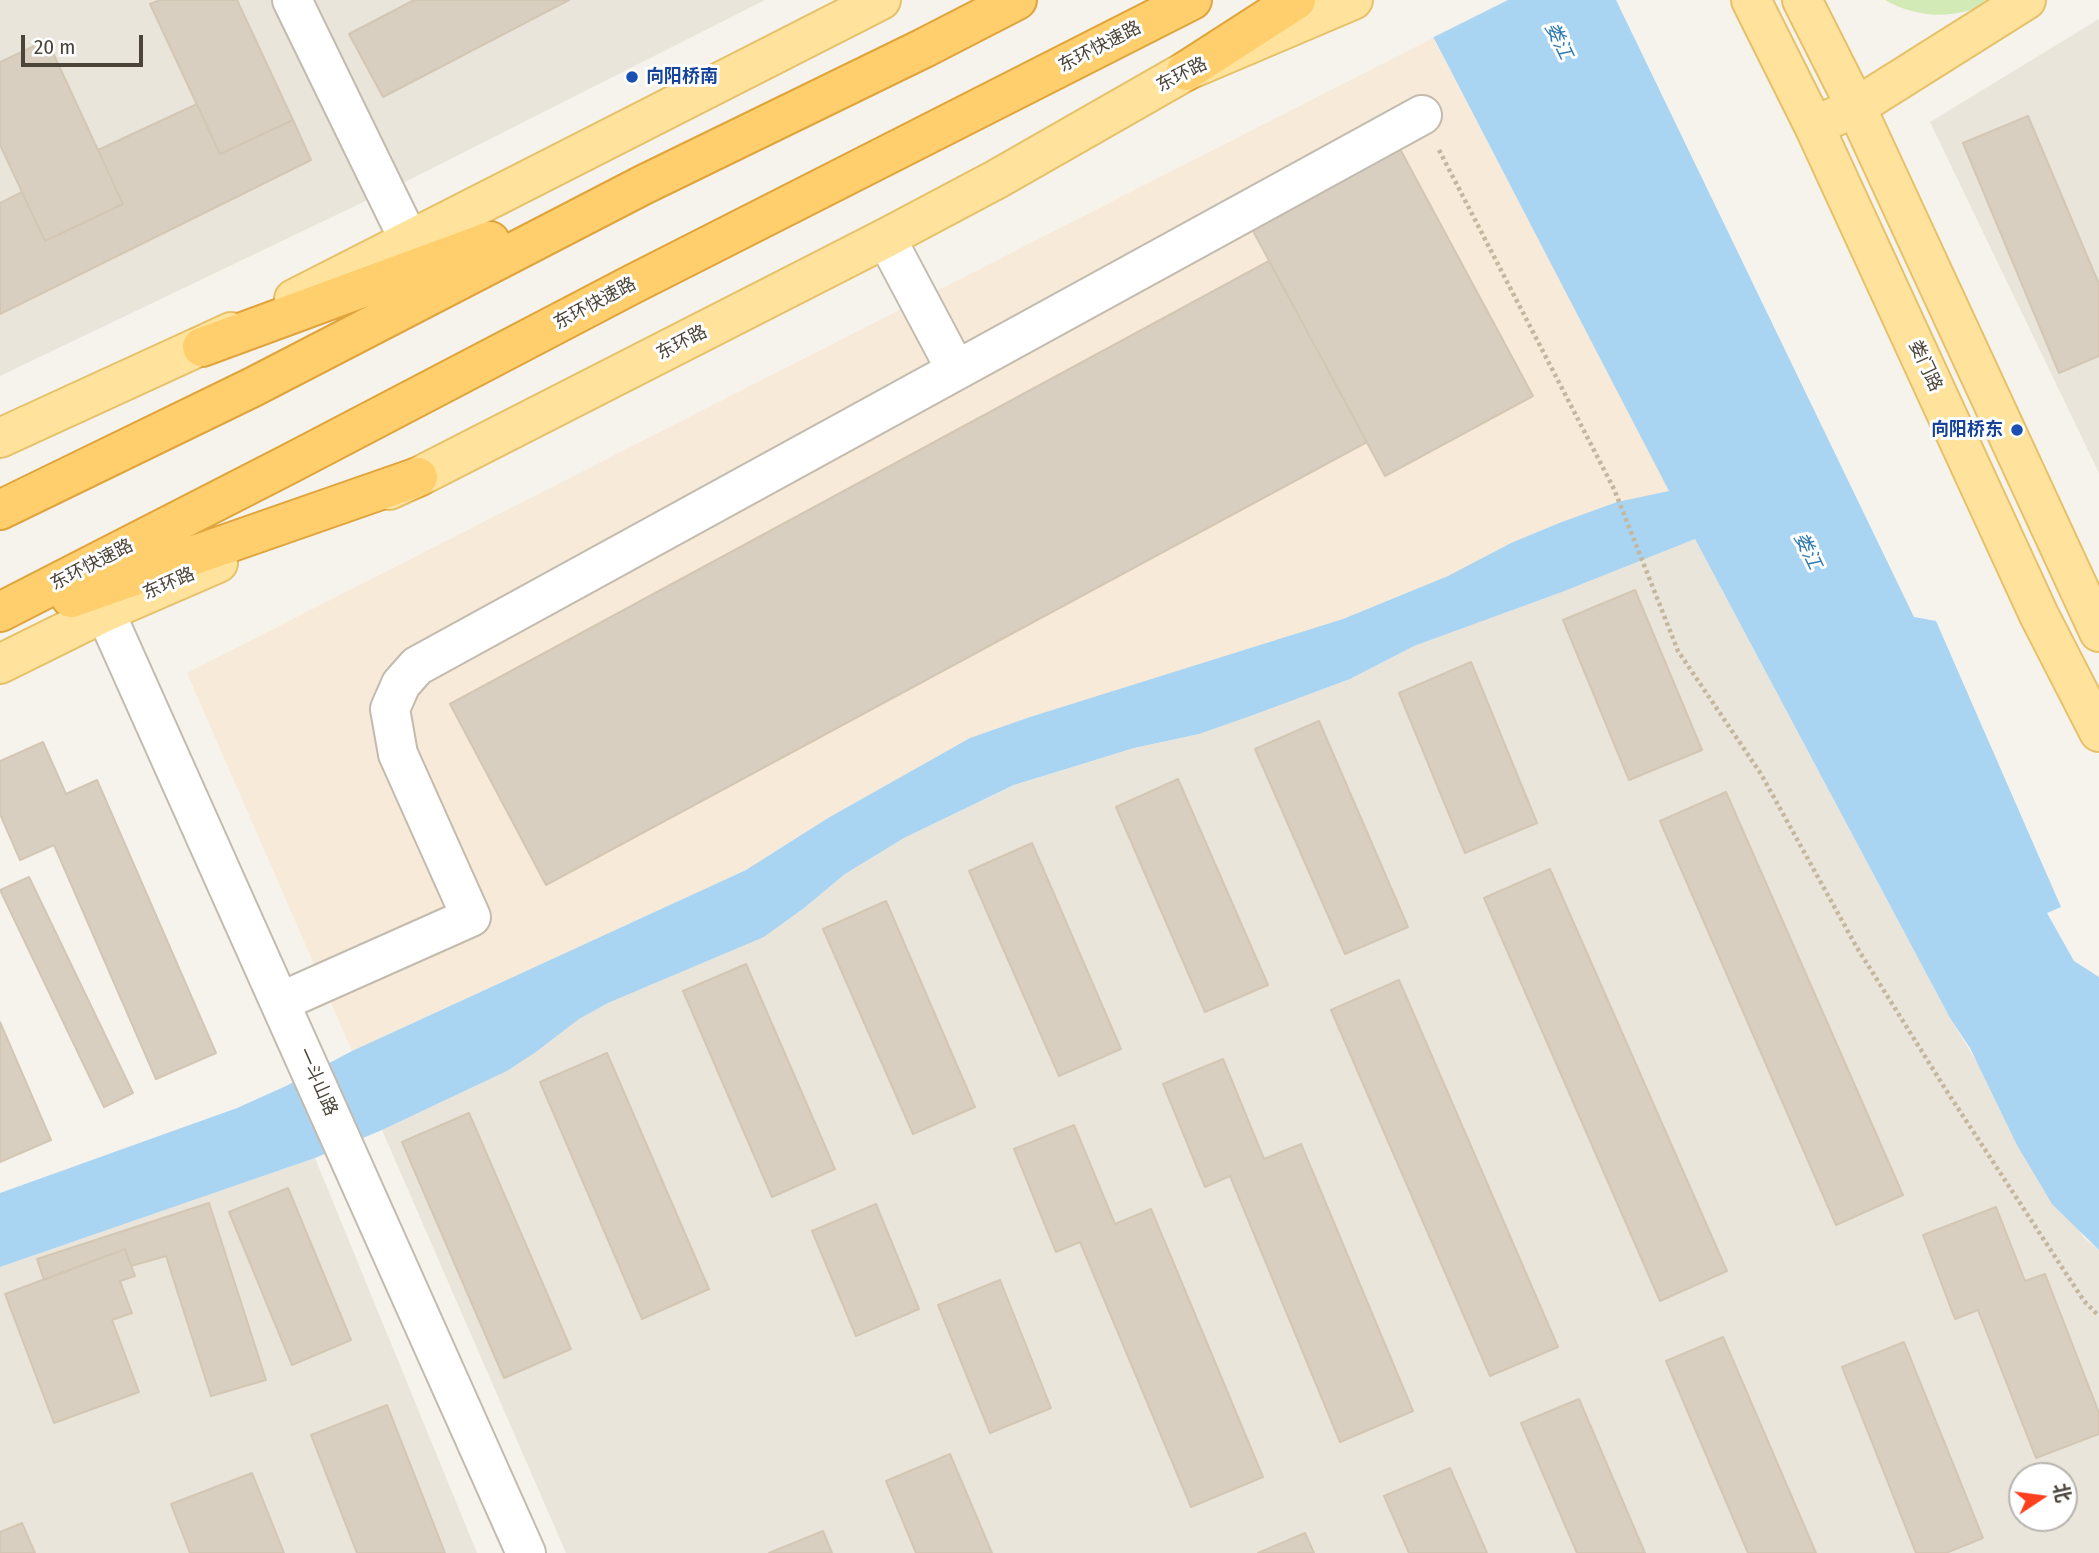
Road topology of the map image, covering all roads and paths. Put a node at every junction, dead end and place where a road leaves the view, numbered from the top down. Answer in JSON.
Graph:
{"nodes":[{"id":1,"x":292,"y":0,"type":"edge"},
{"id":2,"x":881,"y":0,"type":"edge"},
{"id":3,"x":1017,"y":0,"type":"edge"},
{"id":4,"x":1192,"y":0,"type":"edge"},
{"id":5,"x":1296,"y":0,"type":"edge"},
{"id":6,"x":1751,"y":0,"type":"edge"},
{"id":7,"x":1802,"y":0,"type":"edge"},
{"id":8,"x":2026,"y":0,"type":"edge"},
{"id":9,"x":1350,"y":2,"type":"edge"},
{"id":10,"x":1186,"y":71,"type":"junction"},
{"id":11,"x":1856,"y":107,"type":"junction"},
{"id":12,"x":1422,"y":115,"type":"joint"},
{"id":13,"x":1814,"y":126,"type":"junction"},
{"id":14,"x":643,"y":185,"type":"junction"},
{"id":15,"x":886,"y":238,"type":"junction"},
{"id":16,"x":409,"y":240,"type":"junction"},
{"id":17,"x":202,"y":347,"type":"junction"},
{"id":18,"x":956,"y":370,"type":"junction"},
{"id":19,"x":0,"y":438,"type":"edge"},
{"id":20,"x":418,"y":477,"type":"junction"},
{"id":21,"x":0,"y":510,"type":"edge"},
{"id":22,"x":0,"y":612,"type":"edge"},
{"id":23,"x":106,"y":612,"type":"junction"},
{"id":24,"x":0,"y":624,"type":"edge"},
{"id":25,"x":2099,"y":632,"type":"edge"},
{"id":26,"x":0,"y":664,"type":"edge"},
{"id":27,"x":2099,"y":732,"type":"edge"},
{"id":28,"x":281,"y":1002,"type":"junction"},
{"id":29,"x":2099,"y":1316,"type":"edge"},
{"id":30,"x":526,"y":1553,"type":"edge"}],
"edges":[{"from":1,"to":16,"type":"street"},
{"from":2,"to":16,"type":"main road"},
{"from":3,"to":14,"type":"highway"},
{"from":4,"to":22,"type":"highway","name":"东环快速路"},
{"from":5,"to":10,"type":"highway"},
{"from":6,"to":13,"type":"main road","name":"娄门路"},
{"from":7,"to":11,"type":"main road"},
{"from":8,"to":11,"type":"main road"},
{"from":9,"to":10,"type":"main road","name":"东环路"},
{"from":10,"to":15,"type":"main road","name":"东环路"},
{"from":11,"to":13,"type":"main road"},
{"from":11,"to":25,"type":"main road"},
{"from":12,"to":18,"type":"street"},
{"from":12,"to":29,"type":"path"},
{"from":13,"to":27,"type":"main road","name":"娄门路"},
{"from":14,"to":17,"type":"highway"},
{"from":14,"to":21,"type":"highway"},
{"from":15,"to":18,"type":"street"},
{"from":15,"to":20,"type":"main road","name":"东环路"},
{"from":16,"to":17,"type":"main road"},
{"from":17,"to":19,"type":"main road"},
{"from":18,"to":28,"type":"street"},
{"from":20,"to":23,"type":"main road","name":"东环路"},
{"from":20,"to":24,"type":"highway"},
{"from":23,"to":26,"type":"main road","name":"东环路"},
{"from":23,"to":28,"type":"street","name":"一斗山路"},
{"from":28,"to":30,"type":"street","name":"一斗山路"}]}
